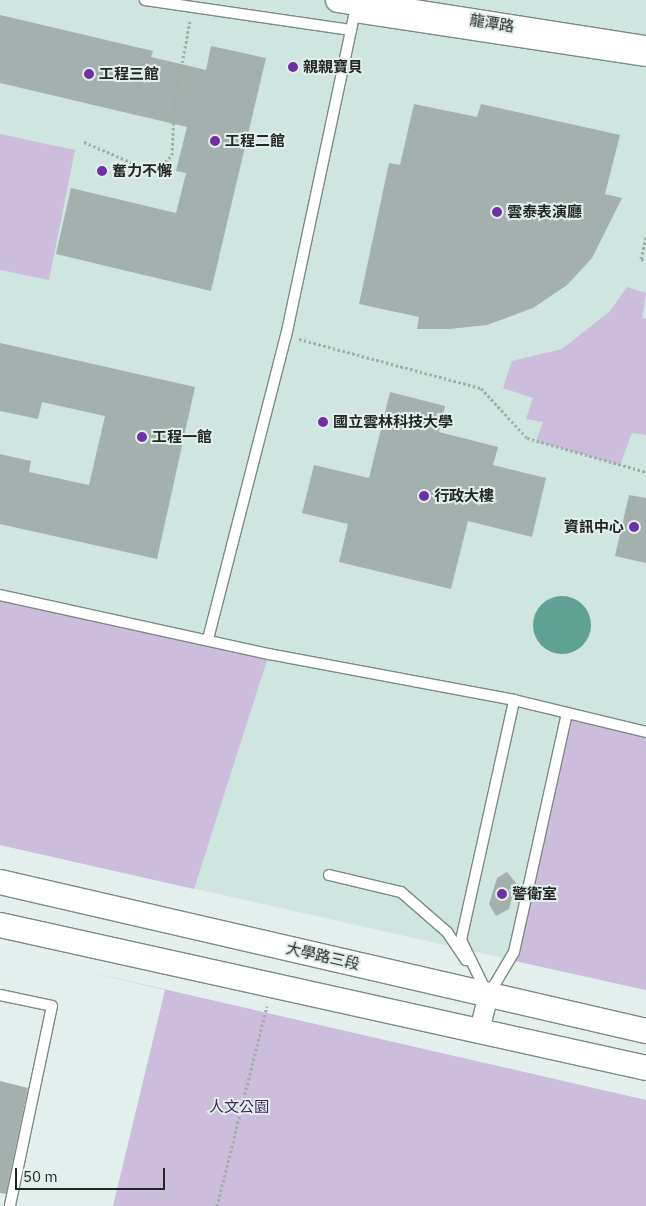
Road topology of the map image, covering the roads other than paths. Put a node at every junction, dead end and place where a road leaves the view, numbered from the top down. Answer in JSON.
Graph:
{"nodes":[{"id":1,"x":145,"y":0,"type":"edge"},
{"id":2,"x":352,"y":5,"type":"edge"},
{"id":3,"x":351,"y":30,"type":"junction"},
{"id":4,"x":646,"y":48,"type":"edge"},
{"id":5,"x":646,"y":61,"type":"edge"},
{"id":6,"x":0,"y":595,"type":"edge"},
{"id":7,"x":208,"y":639,"type":"junction"},
{"id":8,"x":514,"y":700,"type":"junction"},
{"id":9,"x":567,"y":713,"type":"junction"},
{"id":10,"x":646,"y":732,"type":"edge"},
{"id":11,"x":329,"y":875,"type":"dead end"},
{"id":12,"x":0,"y":882,"type":"edge"},
{"id":13,"x":0,"y":926,"type":"edge"},
{"id":14,"x":0,"y":995,"type":"edge"},
{"id":15,"x":488,"y":995,"type":"junction"},
{"id":16,"x":479,"y":1030,"type":"junction"},
{"id":17,"x":646,"y":1031,"type":"edge"},
{"id":18,"x":646,"y":1068,"type":"edge"},
{"id":19,"x":10,"y":1206,"type":"edge"}],
"edges":[{"from":1,"to":3,"type":"lane"},
{"from":2,"to":3,"type":"lane"},
{"from":2,"to":4,"type":"street","name":"龍潭路"},
{"from":2,"to":5,"type":"lane"},
{"from":3,"to":7,"type":"lane"},
{"from":6,"to":7,"type":"lane"},
{"from":7,"to":8,"type":"lane"},
{"from":8,"to":9,"type":"lane"},
{"from":8,"to":15,"type":"lane"},
{"from":9,"to":10,"type":"lane"},
{"from":9,"to":15,"type":"lane"},
{"from":11,"to":15,"type":"lane"},
{"from":12,"to":15,"type":"street","name":"大學路三段"},
{"from":13,"to":16,"type":"street"},
{"from":14,"to":19,"type":"lane"},
{"from":15,"to":16,"type":"street"},
{"from":15,"to":17,"type":"street","name":"大學路三段"},
{"from":16,"to":18,"type":"street"}]}
